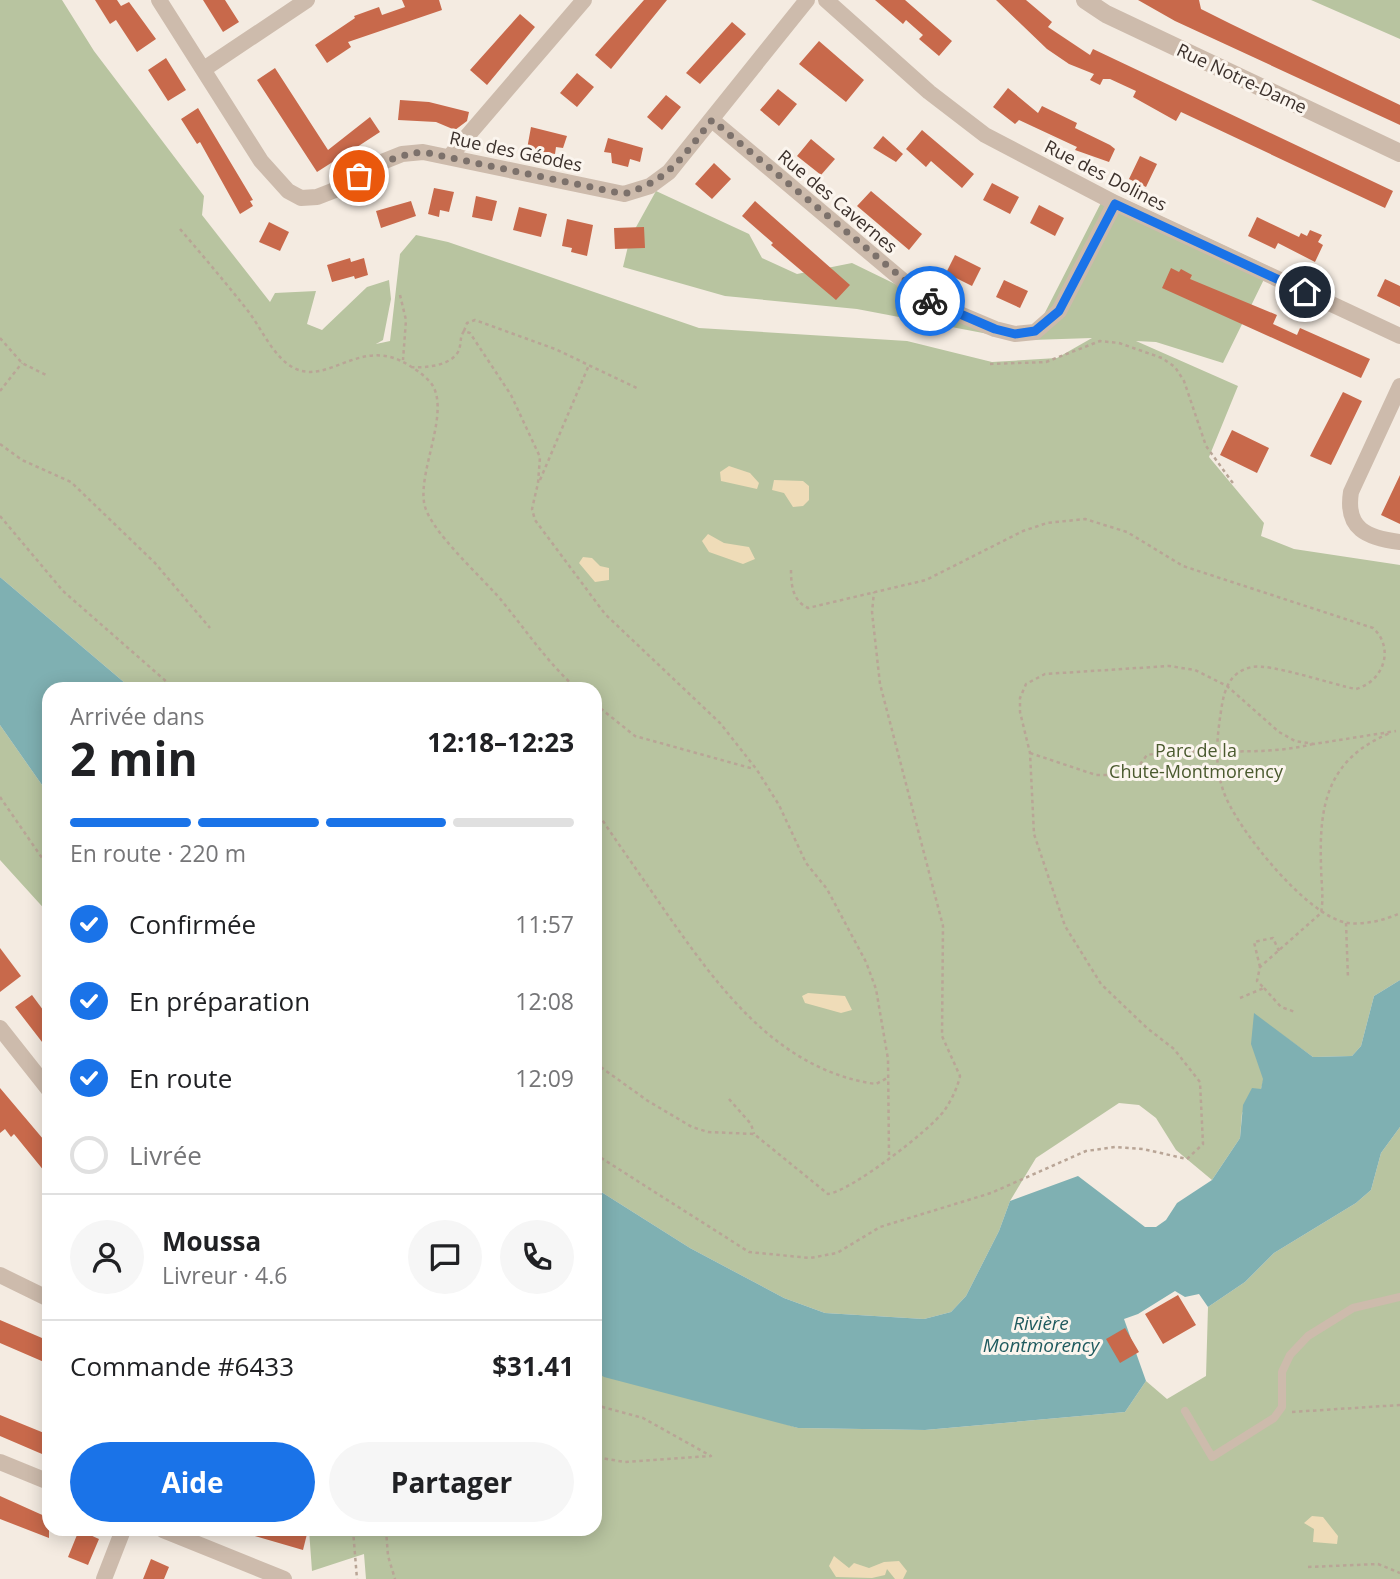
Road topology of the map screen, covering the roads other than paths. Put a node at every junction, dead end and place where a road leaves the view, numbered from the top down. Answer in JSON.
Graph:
{"nodes":[{"id":1,"x":159,"y":0,"type":"edge"},
{"id":2,"x":307,"y":0,"type":"edge"},
{"id":3,"x":584,"y":0,"type":"edge"},
{"id":4,"x":807,"y":0,"type":"edge"},
{"id":5,"x":826,"y":0,"type":"edge"},
{"id":6,"x":1085,"y":0,"type":"edge"},
{"id":7,"x":204,"y":69,"type":"junction"},
{"id":8,"x":712,"y":120,"type":"junction"},
{"id":9,"x":1400,"y":153,"type":"edge"},
{"id":10,"x":451,"y":155,"type":"junction"},
{"id":11,"x":1115,"y":204,"type":"junction"},
{"id":12,"x":1400,"y":336,"type":"edge"},
{"id":13,"x":1400,"y":386,"type":"edge"},
{"id":14,"x":1400,"y":542,"type":"edge"},
{"id":15,"x":0,"y":1028,"type":"edge"},
{"id":16,"x":42,"y":1081,"type":"edge"},
{"id":17,"x":0,"y":1275,"type":"edge"},
{"id":18,"x":42,"y":1296,"type":"edge"},
{"id":19,"x":1400,"y":1297,"type":"edge"},
{"id":20,"x":1185,"y":1411,"type":"dead end"},
{"id":21,"x":0,"y":1462,"type":"edge"},
{"id":22,"x":42,"y":1479,"type":"edge"},
{"id":23,"x":121,"y":1536,"type":"edge"},
{"id":24,"x":178,"y":1536,"type":"edge"},
{"id":25,"x":104,"y":1579,"type":"edge"},
{"id":26,"x":284,"y":1579,"type":"edge"}],
"edges":[{"from":1,"to":7,"type":"street","name":"Rue des Géodes"},
{"from":2,"to":7,"type":"street"},
{"from":3,"to":10,"type":"street"},
{"from":4,"to":8,"type":"street","name":"Rue des Géodes"},
{"from":5,"to":11,"type":"street","name":"Rue des Dolines"},
{"from":6,"to":9,"type":"street","name":"Rue Notre-Dame"},
{"from":7,"to":10,"type":"street","name":"Rue des Géodes"},
{"from":8,"to":10,"type":"street","name":"Rue des Géodes"},
{"from":8,"to":11,"type":"street","name":"Rue des Cavernes"},
{"from":11,"to":12,"type":"street","name":"Rue des Dolines"},
{"from":13,"to":14,"type":"street"},
{"from":15,"to":16,"type":"street"},
{"from":17,"to":18,"type":"street"},
{"from":19,"to":20,"type":"lane"},
{"from":21,"to":22,"type":"street"},
{"from":23,"to":25,"type":"street"},
{"from":24,"to":26,"type":"street"}]}
